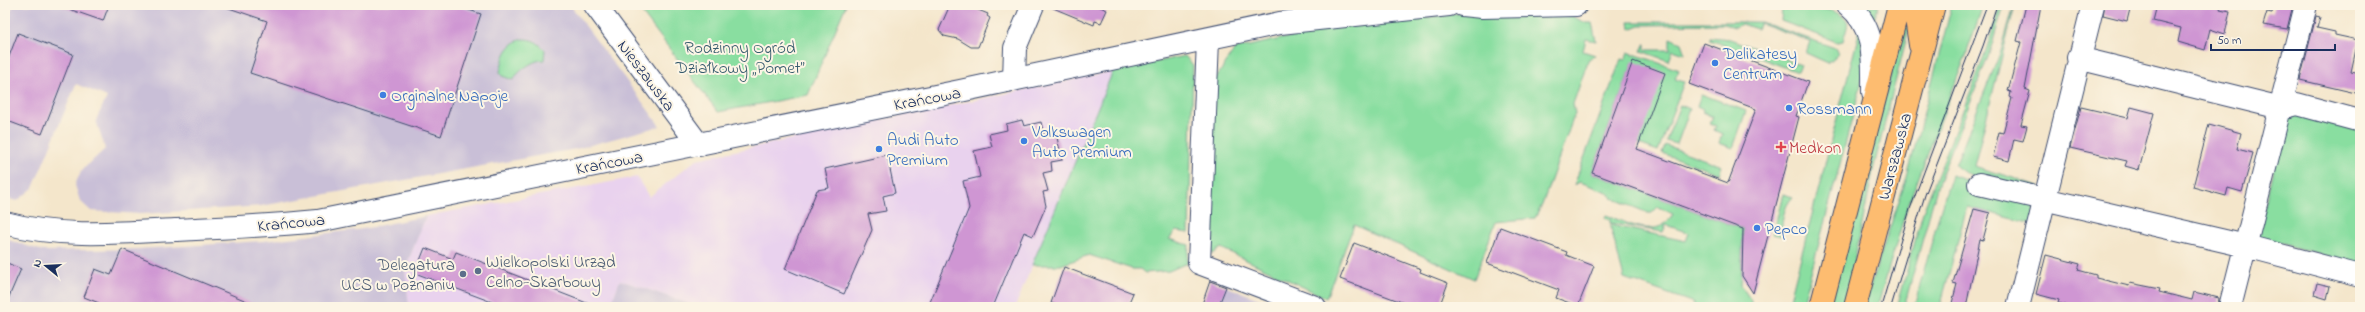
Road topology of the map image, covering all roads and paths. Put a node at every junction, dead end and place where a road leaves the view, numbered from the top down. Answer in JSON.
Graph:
{"nodes":[{"id":1,"x":595,"y":5,"type":"edge"},
{"id":2,"x":1033,"y":5,"type":"edge"},
{"id":3,"x":1449,"y":5,"type":"edge"},
{"id":4,"x":1462,"y":5,"type":"edge"},
{"id":5,"x":1576,"y":5,"type":"edge"},
{"id":6,"x":1848,"y":5,"type":"edge"},
{"id":7,"x":1943,"y":5,"type":"edge"},
{"id":8,"x":2093,"y":5,"type":"edge"},
{"id":9,"x":2306,"y":5,"type":"edge"},
{"id":10,"x":1499,"y":6,"type":"edge"},
{"id":11,"x":1911,"y":10,"type":"edge"},
{"id":12,"x":1283,"y":14,"type":"edge"},
{"id":13,"x":1208,"y":40,"type":"junction"},
{"id":14,"x":1921,"y":52,"type":"junction"},
{"id":15,"x":2078,"y":58,"type":"junction"},
{"id":16,"x":1014,"y":80,"type":"junction"},
{"id":17,"x":1873,"y":107,"type":"junction"},
{"id":18,"x":2281,"y":108,"type":"junction"},
{"id":19,"x":2360,"y":121,"type":"edge"},
{"id":20,"x":699,"y":145,"type":"junction"},
{"id":21,"x":1979,"y":184,"type":"dead end"},
{"id":22,"x":2045,"y":199,"type":"junction"},
{"id":23,"x":5,"y":223,"type":"edge"},
{"id":24,"x":2246,"y":246,"type":"junction"},
{"id":25,"x":2360,"y":276,"type":"edge"},
{"id":26,"x":1315,"y":307,"type":"edge"},
{"id":27,"x":1821,"y":307,"type":"edge"},
{"id":28,"x":1855,"y":307,"type":"edge"},
{"id":29,"x":2018,"y":307,"type":"edge"},
{"id":30,"x":2230,"y":307,"type":"edge"}],
"edges":[{"from":1,"to":20,"type":"street","name":"Nieszawska"},
{"from":2,"to":16,"type":"street"},
{"from":3,"to":12,"type":"street","name":"Krańcowa"},
{"from":4,"to":10,"type":"street"},
{"from":5,"to":10,"type":"street"},
{"from":6,"to":17,"type":"street"},
{"from":7,"to":14,"type":"main road"},
{"from":8,"to":15,"type":"street"},
{"from":9,"to":18,"type":"street"},
{"from":11,"to":14,"type":"main road"},
{"from":11,"to":17,"type":"main road","name":"Warszawska"},
{"from":12,"to":13,"type":"street","name":"Krańcowa"},
{"from":13,"to":16,"type":"street","name":"Krańcowa"},
{"from":13,"to":26,"type":"street"},
{"from":14,"to":28,"type":"main road","name":"Warszawska"},
{"from":15,"to":18,"type":"street"},
{"from":15,"to":22,"type":"street"},
{"from":16,"to":20,"type":"street","name":"Krańcowa"},
{"from":17,"to":27,"type":"main road","name":"Warszawska"},
{"from":18,"to":19,"type":"street"},
{"from":18,"to":24,"type":"street"},
{"from":20,"to":23,"type":"street","name":"Krańcowa"},
{"from":21,"to":22,"type":"street"},
{"from":22,"to":24,"type":"street"},
{"from":22,"to":29,"type":"street"},
{"from":24,"to":25,"type":"street"},
{"from":24,"to":30,"type":"street"}]}
